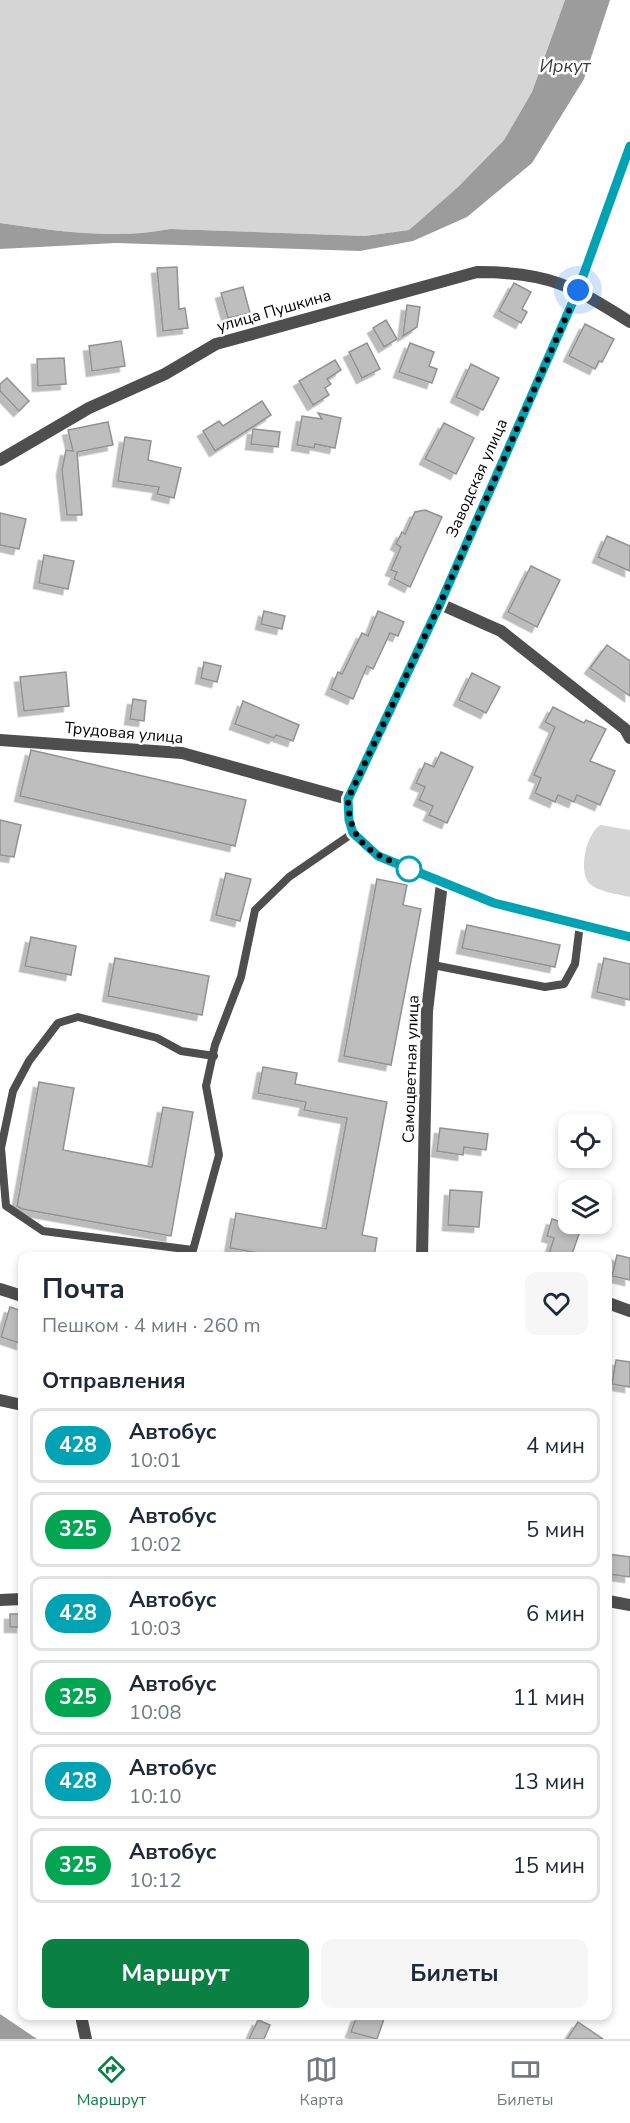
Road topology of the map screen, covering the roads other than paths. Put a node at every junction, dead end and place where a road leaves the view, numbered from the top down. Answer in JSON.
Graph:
{"nodes":[{"id":1,"x":630,"y":146,"type":"edge"},
{"id":2,"x":578,"y":290,"type":"junction"},
{"id":3,"x":630,"y":322,"type":"edge"},
{"id":4,"x":0,"y":460,"type":"edge"},
{"id":5,"x":440,"y":604,"type":"junction"},
{"id":6,"x":630,"y":738,"type":"edge"},
{"id":7,"x":0,"y":740,"type":"edge"},
{"id":8,"x":348,"y":799,"type":"junction"},
{"id":9,"x":353,"y":833,"type":"junction"},
{"id":10,"x":442,"y":883,"type":"junction"},
{"id":11,"x":580,"y":924,"type":"junction"},
{"id":12,"x":630,"y":937,"type":"edge"},
{"id":13,"x":433,"y":965,"type":"junction"},
{"id":14,"x":214,"y":1056,"type":"junction"},
{"id":15,"x":422,"y":1252,"type":"edge"},
{"id":16,"x":0,"y":1289,"type":"edge"},
{"id":17,"x":18,"y":1295,"type":"edge"},
{"id":18,"x":612,"y":1304,"type":"edge"},
{"id":19,"x":630,"y":1311,"type":"edge"},
{"id":20,"x":0,"y":1400,"type":"edge"},
{"id":21,"x":18,"y":1404,"type":"edge"},
{"id":22,"x":18,"y":1599,"type":"edge"},
{"id":23,"x":0,"y":1600,"type":"edge"},
{"id":24,"x":612,"y":1602,"type":"edge"},
{"id":25,"x":630,"y":1605,"type":"edge"},
{"id":26,"x":82,"y":2020,"type":"edge"},
{"id":27,"x":86,"y":2039,"type":"edge"}],
"edges":[{"from":1,"to":2,"type":"street","name":"Заводская улица"},
{"from":2,"to":3,"type":"street","name":"улица Пушкина"},
{"from":2,"to":4,"type":"street","name":"улица Пушкина"},
{"from":2,"to":5,"type":"street","name":"Заводская улица"},
{"from":5,"to":6,"type":"street"},
{"from":5,"to":8,"type":"street","name":"Заводская улица"},
{"from":7,"to":8,"type":"street","name":"Трудовая улица"},
{"from":8,"to":9,"type":"street","name":"Заводская улица"},
{"from":9,"to":10,"type":"street"},
{"from":9,"to":14,"type":"lane"},
{"from":10,"to":11,"type":"street"},
{"from":10,"to":13,"type":"street","name":"Самоцветная улица"},
{"from":11,"to":12,"type":"street"},
{"from":11,"to":13,"type":"lane"},
{"from":13,"to":15,"type":"street","name":"Самоцветная улица"},
{"from":14,"to":14,"type":"lane"},
{"from":16,"to":17,"type":"street"},
{"from":18,"to":19,"type":"street"},
{"from":20,"to":21,"type":"street"},
{"from":22,"to":23,"type":"street"},
{"from":24,"to":25,"type":"street"},
{"from":26,"to":27,"type":"street"}]}
